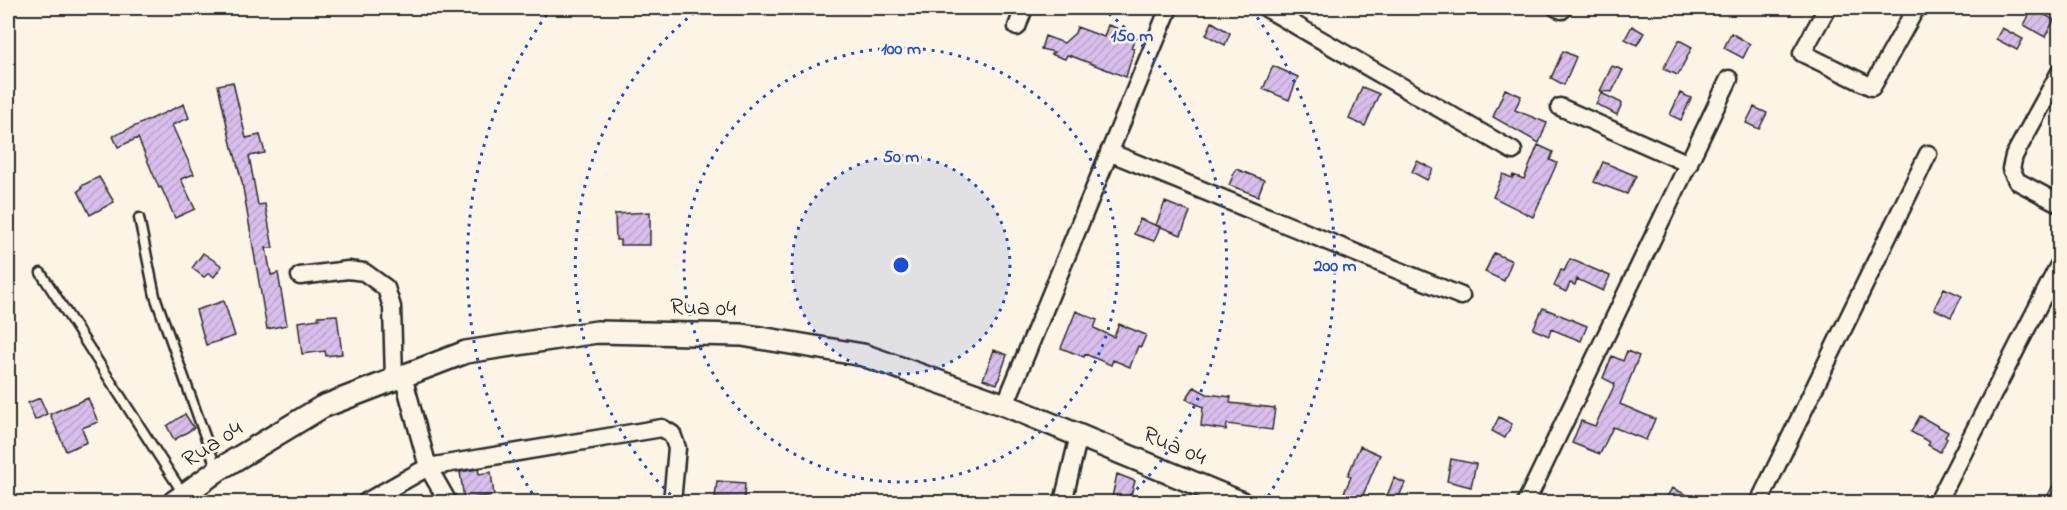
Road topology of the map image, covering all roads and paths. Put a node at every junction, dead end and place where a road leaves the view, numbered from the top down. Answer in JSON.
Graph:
{"nodes":[{"id":1,"x":1024,"y":8,"type":"edge"},
{"id":2,"x":1169,"y":8,"type":"edge"},
{"id":3,"x":1266,"y":8,"type":"edge"},
{"id":4,"x":1827,"y":8,"type":"edge"},
{"id":5,"x":1916,"y":8,"type":"edge"},
{"id":6,"x":1017,"y":27,"type":"dead end"},
{"id":7,"x":2060,"y":72,"type":"edge"},
{"id":8,"x":1729,"y":80,"type":"dead end"},
{"id":9,"x":1560,"y":107,"type":"dead end"},
{"id":10,"x":1513,"y":151,"type":"dead end"},
{"id":11,"x":1109,"y":152,"type":"junction"},
{"id":12,"x":1928,"y":154,"type":"dead end"},
{"id":13,"x":1689,"y":164,"type":"junction"},
{"id":14,"x":2060,"y":204,"type":"edge"},
{"id":15,"x":139,"y":218,"type":"dead end"},
{"id":16,"x":2060,"y":263,"type":"edge"},
{"id":17,"x":41,"y":273,"type":"dead end"},
{"id":18,"x":300,"y":276,"type":"dead end"},
{"id":19,"x":1461,"y":296,"type":"dead end"},
{"id":20,"x":398,"y":378,"type":"junction"},
{"id":21,"x":1005,"y":405,"type":"junction"},
{"id":22,"x":1079,"y":435,"type":"junction"},
{"id":23,"x":428,"y":467,"type":"junction"},
{"id":24,"x":218,"y":470,"type":"junction"},
{"id":25,"x":179,"y":499,"type":"edge"},
{"id":26,"x":366,"y":502,"type":"edge"},
{"id":27,"x":448,"y":502,"type":"edge"},
{"id":28,"x":672,"y":502,"type":"edge"},
{"id":29,"x":1063,"y":502,"type":"edge"},
{"id":30,"x":1240,"y":502,"type":"edge"},
{"id":31,"x":1526,"y":502,"type":"edge"},
{"id":32,"x":1760,"y":502,"type":"edge"},
{"id":33,"x":1938,"y":502,"type":"edge"}],
"edges":[{"from":1,"to":6,"type":"street"},
{"from":2,"to":11,"type":"street"},
{"from":3,"to":10,"type":"street"},
{"from":4,"to":5,"type":"street"},
{"from":7,"to":14,"type":"street"},
{"from":8,"to":13,"type":"street"},
{"from":9,"to":13,"type":"street"},
{"from":11,"to":19,"type":"street"},
{"from":11,"to":21,"type":"street"},
{"from":12,"to":32,"type":"street"},
{"from":13,"to":31,"type":"street"},
{"from":15,"to":24,"type":"lane"},
{"from":16,"to":33,"type":"street"},
{"from":17,"to":25,"type":"lane"},
{"from":18,"to":20,"type":"street"},
{"from":20,"to":21,"type":"street","name":"Rua 04"},
{"from":20,"to":23,"type":"street"},
{"from":20,"to":24,"type":"street","name":"Rua 04"},
{"from":21,"to":22,"type":"street","name":"Rua 04"},
{"from":22,"to":29,"type":"street"},
{"from":22,"to":30,"type":"street","name":"Rua 04"},
{"from":23,"to":26,"type":"street"},
{"from":23,"to":27,"type":"street"},
{"from":23,"to":28,"type":"street"},
{"from":24,"to":25,"type":"street","name":"Rua 04"}]}
